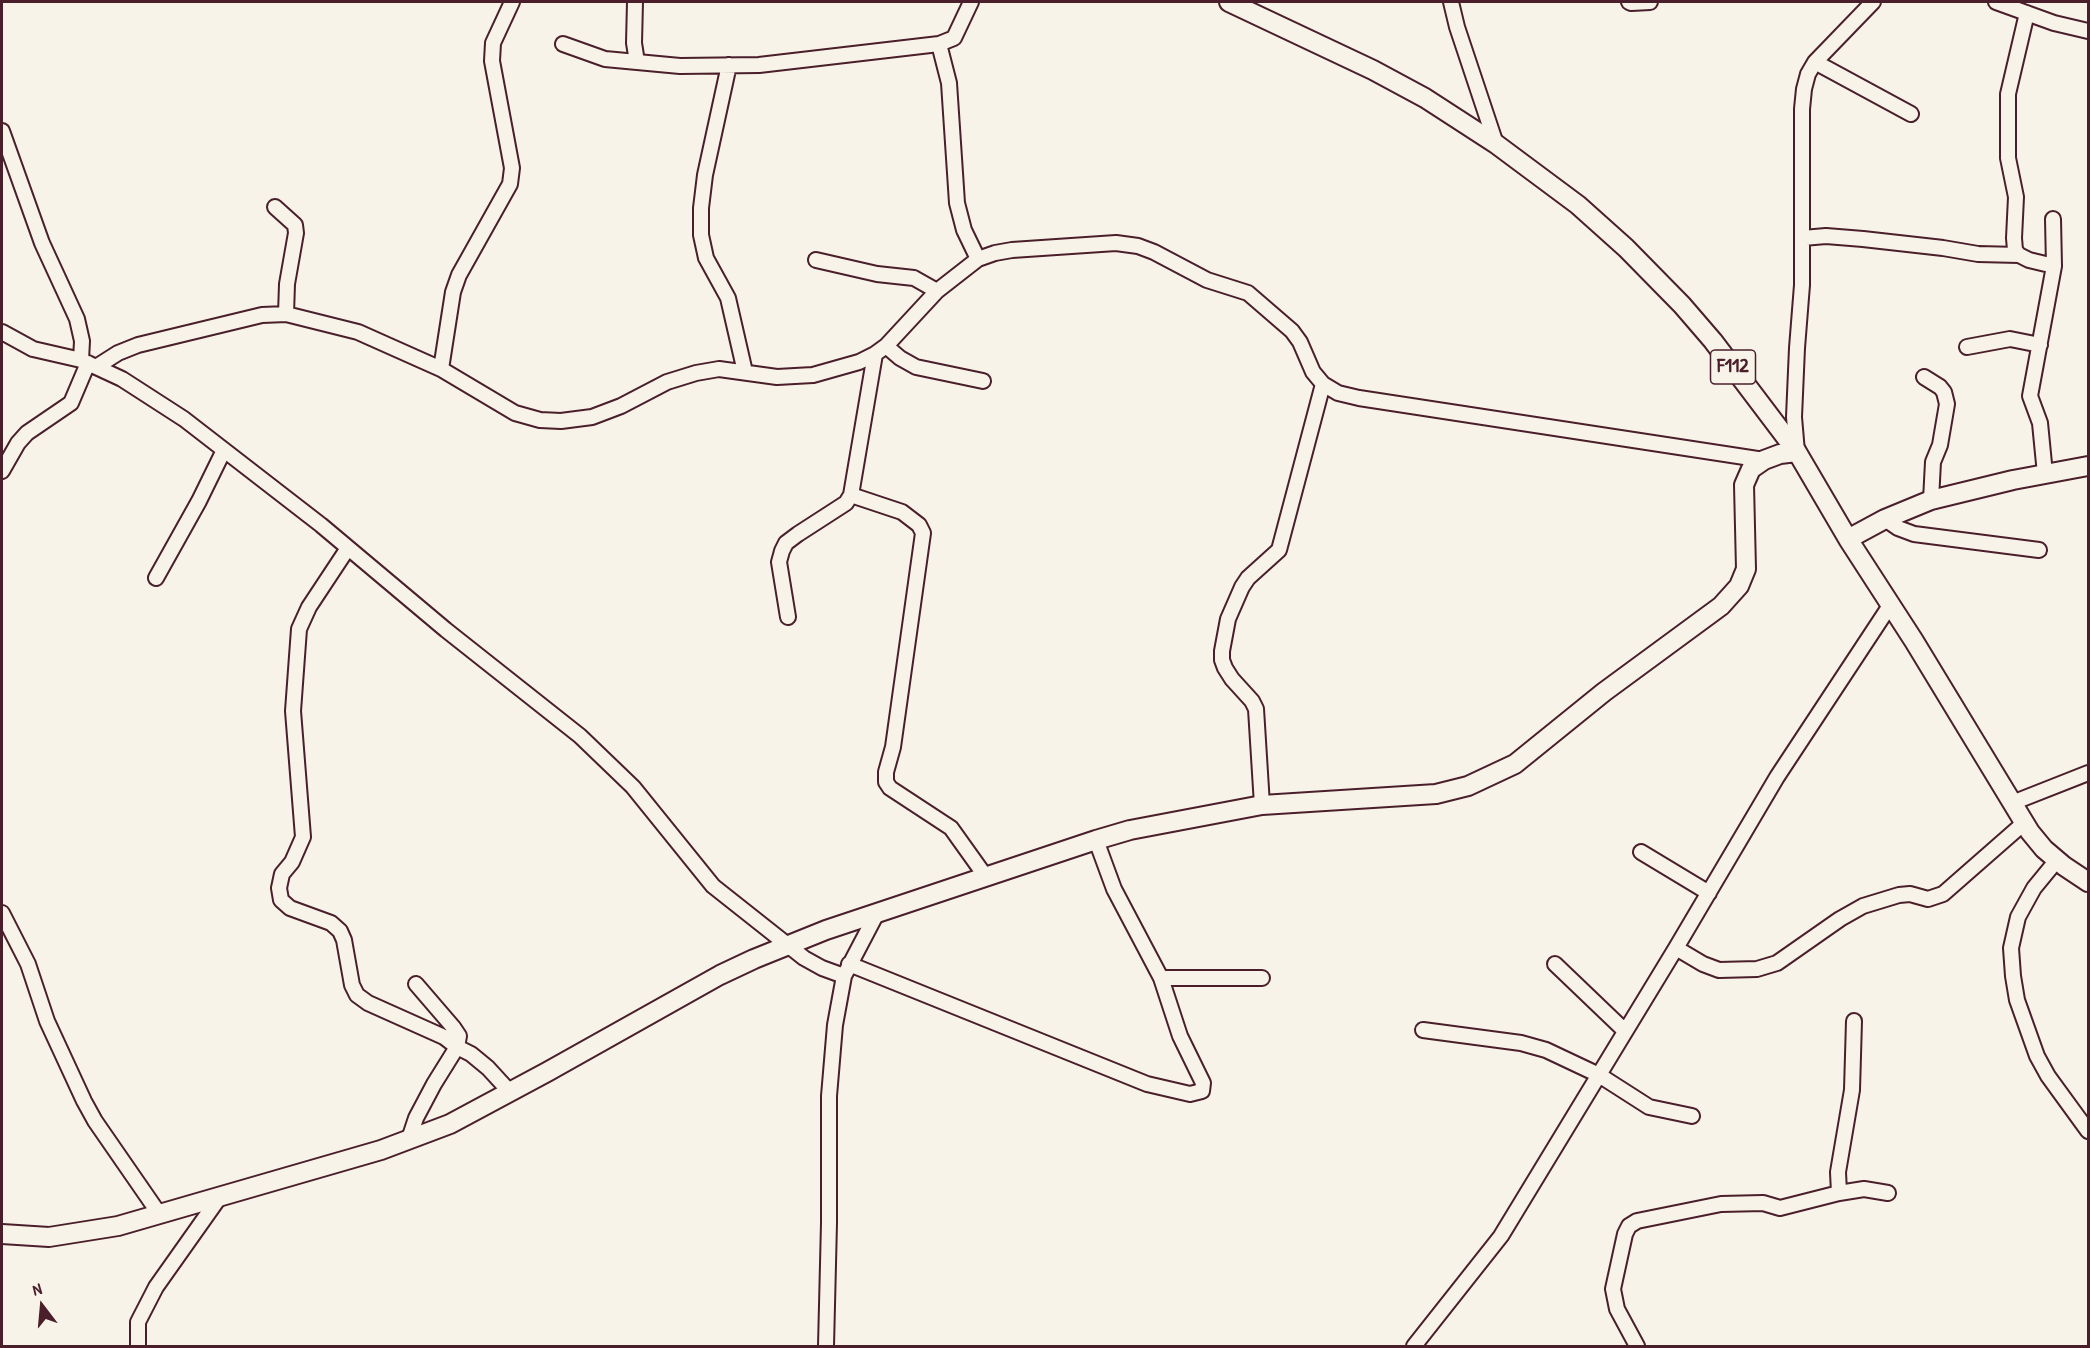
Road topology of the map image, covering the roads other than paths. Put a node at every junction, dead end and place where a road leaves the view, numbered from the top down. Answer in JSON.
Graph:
{"nodes":[{"id":1,"x":512,"y":2,"type":"edge"},
{"id":2,"x":635,"y":2,"type":"edge"},
{"id":3,"x":971,"y":2,"type":"edge"},
{"id":4,"x":1229,"y":2,"type":"edge"},
{"id":5,"x":1451,"y":2,"type":"edge"},
{"id":6,"x":1629,"y":2,"type":"edge"},
{"id":7,"x":1650,"y":2,"type":"edge"},
{"id":8,"x":1869,"y":2,"type":"edge"},
{"id":9,"x":1996,"y":2,"type":"edge"},
{"id":10,"x":2027,"y":14,"type":"junction"},
{"id":11,"x":2088,"y":31,"type":"edge"},
{"id":12,"x":563,"y":44,"type":"dead end"},
{"id":13,"x":939,"y":44,"type":"junction"},
{"id":14,"x":637,"y":62,"type":"junction"},
{"id":15,"x":1815,"y":62,"type":"junction"},
{"id":16,"x":729,"y":65,"type":"junction"},
{"id":17,"x":1911,"y":114,"type":"dead end"},
{"id":18,"x":2,"y":131,"type":"edge"},
{"id":19,"x":1496,"y":144,"type":"junction"},
{"id":20,"x":275,"y":207,"type":"dead end"},
{"id":21,"x":2053,"y":219,"type":"dead end"},
{"id":22,"x":1803,"y":238,"type":"junction"},
{"id":23,"x":2019,"y":255,"type":"junction"},
{"id":24,"x":978,"y":259,"type":"junction"},
{"id":25,"x":816,"y":260,"type":"dead end"},
{"id":26,"x":2054,"y":266,"type":"junction"},
{"id":27,"x":937,"y":291,"type":"junction"},
{"id":28,"x":286,"y":314,"type":"junction"},
{"id":29,"x":2,"y":332,"type":"edge"},
{"id":30,"x":2040,"y":345,"type":"junction"},
{"id":31,"x":1967,"y":347,"type":"dead end"},
{"id":32,"x":880,"y":350,"type":"junction"},
{"id":33,"x":118,"y":353,"type":"junction"},
{"id":34,"x":88,"y":363,"type":"junction"},
{"id":35,"x":441,"y":369,"type":"junction"},
{"id":36,"x":745,"y":372,"type":"junction"},
{"id":37,"x":1924,"y":377,"type":"dead end"},
{"id":38,"x":122,"y":379,"type":"junction"},
{"id":39,"x":983,"y":381,"type":"dead end"},
{"id":40,"x":1323,"y":384,"type":"junction"},
{"id":41,"x":224,"y":450,"type":"junction"},
{"id":42,"x":1797,"y":452,"type":"junction"},
{"id":43,"x":1764,"y":460,"type":"junction"},
{"id":44,"x":2088,"y":466,"type":"edge"},
{"id":45,"x":2,"y":471,"type":"edge"},
{"id":46,"x":2045,"y":474,"type":"junction"},
{"id":47,"x":851,"y":495,"type":"junction"},
{"id":48,"x":1931,"y":500,"type":"junction"},
{"id":49,"x":1885,"y":519,"type":"junction"},
{"id":50,"x":1848,"y":539,"type":"junction"},
{"id":51,"x":348,"y":548,"type":"junction"},
{"id":52,"x":2039,"y":550,"type":"dead end"},
{"id":53,"x":156,"y":578,"type":"dead end"},
{"id":54,"x":1891,"y":604,"type":"junction"},
{"id":55,"x":788,"y":617,"type":"dead end"},
{"id":56,"x":2088,"y":773,"type":"edge"},
{"id":57,"x":2012,"y":803,"type":"junction"},
{"id":58,"x":1262,"y":805,"type":"junction"},
{"id":59,"x":2024,"y":823,"type":"junction"},
{"id":60,"x":1096,"y":840,"type":"junction"},
{"id":61,"x":1641,"y":852,"type":"dead end"},
{"id":62,"x":2057,"y":860,"type":"junction"},
{"id":63,"x":986,"y":877,"type":"junction"},
{"id":64,"x":2088,"y":882,"type":"edge"},
{"id":65,"x":1708,"y":893,"type":"junction"},
{"id":66,"x":2,"y":913,"type":"edge"},
{"id":67,"x":877,"y":913,"type":"junction"},
{"id":68,"x":788,"y":945,"type":"junction"},
{"id":69,"x":1676,"y":948,"type":"junction"},
{"id":70,"x":1555,"y":964,"type":"dead end"},
{"id":71,"x":847,"y":970,"type":"junction"},
{"id":72,"x":1161,"y":978,"type":"junction"},
{"id":73,"x":1262,"y":978,"type":"dead end"},
{"id":74,"x":416,"y":984,"type":"dead end"},
{"id":75,"x":1854,"y":1022,"type":"dead end"},
{"id":76,"x":1423,"y":1030,"type":"dead end"},
{"id":77,"x":1625,"y":1030,"type":"junction"},
{"id":78,"x":457,"y":1047,"type":"junction"},
{"id":79,"x":1599,"y":1076,"type":"junction"},
{"id":80,"x":510,"y":1092,"type":"junction"},
{"id":81,"x":1692,"y":1116,"type":"dead end"},
{"id":82,"x":2088,"y":1131,"type":"edge"},
{"id":83,"x":410,"y":1139,"type":"junction"},
{"id":84,"x":1839,"y":1193,"type":"junction"},
{"id":85,"x":1888,"y":1193,"type":"dead end"},
{"id":86,"x":219,"y":1198,"type":"junction"},
{"id":87,"x":160,"y":1215,"type":"junction"},
{"id":88,"x":2,"y":1234,"type":"edge"},
{"id":89,"x":1421,"y":1344,"type":"edge"},
{"id":90,"x":138,"y":1347,"type":"edge"},
{"id":91,"x":826,"y":1347,"type":"edge"},
{"id":92,"x":1637,"y":1347,"type":"edge"}],
"edges":[{"from":1,"to":35,"type":"street"},
{"from":2,"to":14,"type":"street"},
{"from":3,"to":13,"type":"street"},
{"from":4,"to":19,"type":"main road","number":"F112"},
{"from":5,"to":19,"type":"street"},
{"from":6,"to":7,"type":"street"},
{"from":8,"to":15,"type":"street"},
{"from":9,"to":10,"type":"street"},
{"from":10,"to":11,"type":"street"},
{"from":10,"to":23,"type":"street"},
{"from":12,"to":14,"type":"street"},
{"from":13,"to":16,"type":"street"},
{"from":13,"to":24,"type":"street"},
{"from":14,"to":16,"type":"street"},
{"from":15,"to":17,"type":"street"},
{"from":15,"to":22,"type":"street"},
{"from":16,"to":36,"type":"street"},
{"from":18,"to":34,"type":"street"},
{"from":19,"to":42,"type":"main road","number":"F112"},
{"from":20,"to":28,"type":"street"},
{"from":21,"to":26,"type":"street"},
{"from":22,"to":23,"type":"street"},
{"from":22,"to":42,"type":"street"},
{"from":23,"to":26,"type":"street"},
{"from":24,"to":27,"type":"street"},
{"from":24,"to":40,"type":"street"},
{"from":25,"to":27,"type":"street"},
{"from":26,"to":30,"type":"street"},
{"from":27,"to":32,"type":"street"},
{"from":28,"to":33,"type":"street"},
{"from":28,"to":35,"type":"street"},
{"from":29,"to":34,"type":"street"},
{"from":30,"to":31,"type":"street"},
{"from":30,"to":46,"type":"street"},
{"from":32,"to":36,"type":"street"},
{"from":32,"to":39,"type":"street"},
{"from":32,"to":47,"type":"street"},
{"from":33,"to":34,"type":"street"},
{"from":33,"to":38,"type":"street"},
{"from":34,"to":38,"type":"street"},
{"from":34,"to":45,"type":"street"},
{"from":35,"to":36,"type":"street"},
{"from":37,"to":48,"type":"street"},
{"from":38,"to":41,"type":"street"},
{"from":40,"to":43,"type":"street"},
{"from":40,"to":58,"type":"street"},
{"from":41,"to":51,"type":"street"},
{"from":41,"to":53,"type":"street"},
{"from":42,"to":43,"type":"main road"},
{"from":42,"to":50,"type":"main road","number":"F112"},
{"from":43,"to":58,"type":"main road"},
{"from":44,"to":46,"type":"main road"},
{"from":46,"to":48,"type":"main road"},
{"from":47,"to":55,"type":"street"},
{"from":47,"to":63,"type":"street"},
{"from":48,"to":49,"type":"main road"},
{"from":49,"to":50,"type":"main road"},
{"from":49,"to":52,"type":"street"},
{"from":50,"to":54,"type":"main road","number":"F112"},
{"from":51,"to":68,"type":"street"},
{"from":51,"to":78,"type":"street"},
{"from":54,"to":57,"type":"main road","number":"F112"},
{"from":54,"to":65,"type":"street"},
{"from":56,"to":57,"type":"street"},
{"from":57,"to":59,"type":"main road","number":"F112"},
{"from":58,"to":60,"type":"main road"},
{"from":59,"to":62,"type":"main road","number":"F112"},
{"from":59,"to":69,"type":"street"},
{"from":60,"to":63,"type":"main road"},
{"from":60,"to":72,"type":"street"},
{"from":61,"to":65,"type":"street"},
{"from":62,"to":64,"type":"main road","number":"F112"},
{"from":62,"to":82,"type":"street"},
{"from":63,"to":67,"type":"main road"},
{"from":65,"to":69,"type":"street"},
{"from":66,"to":87,"type":"street"},
{"from":67,"to":68,"type":"main road"},
{"from":67,"to":71,"type":"street"},
{"from":68,"to":71,"type":"street"},
{"from":68,"to":80,"type":"main road"},
{"from":69,"to":77,"type":"street"},
{"from":70,"to":77,"type":"street"},
{"from":71,"to":72,"type":"street"},
{"from":71,"to":91,"type":"street"},
{"from":72,"to":73,"type":"street"},
{"from":74,"to":78,"type":"street"},
{"from":75,"to":84,"type":"street"},
{"from":76,"to":79,"type":"street"},
{"from":77,"to":79,"type":"street"},
{"from":78,"to":80,"type":"street"},
{"from":78,"to":83,"type":"street"},
{"from":79,"to":81,"type":"street"},
{"from":79,"to":89,"type":"street"},
{"from":80,"to":83,"type":"main road"},
{"from":83,"to":86,"type":"main road"},
{"from":84,"to":85,"type":"street"},
{"from":84,"to":92,"type":"street"},
{"from":86,"to":87,"type":"main road"},
{"from":86,"to":90,"type":"street"},
{"from":87,"to":88,"type":"main road"}]}
